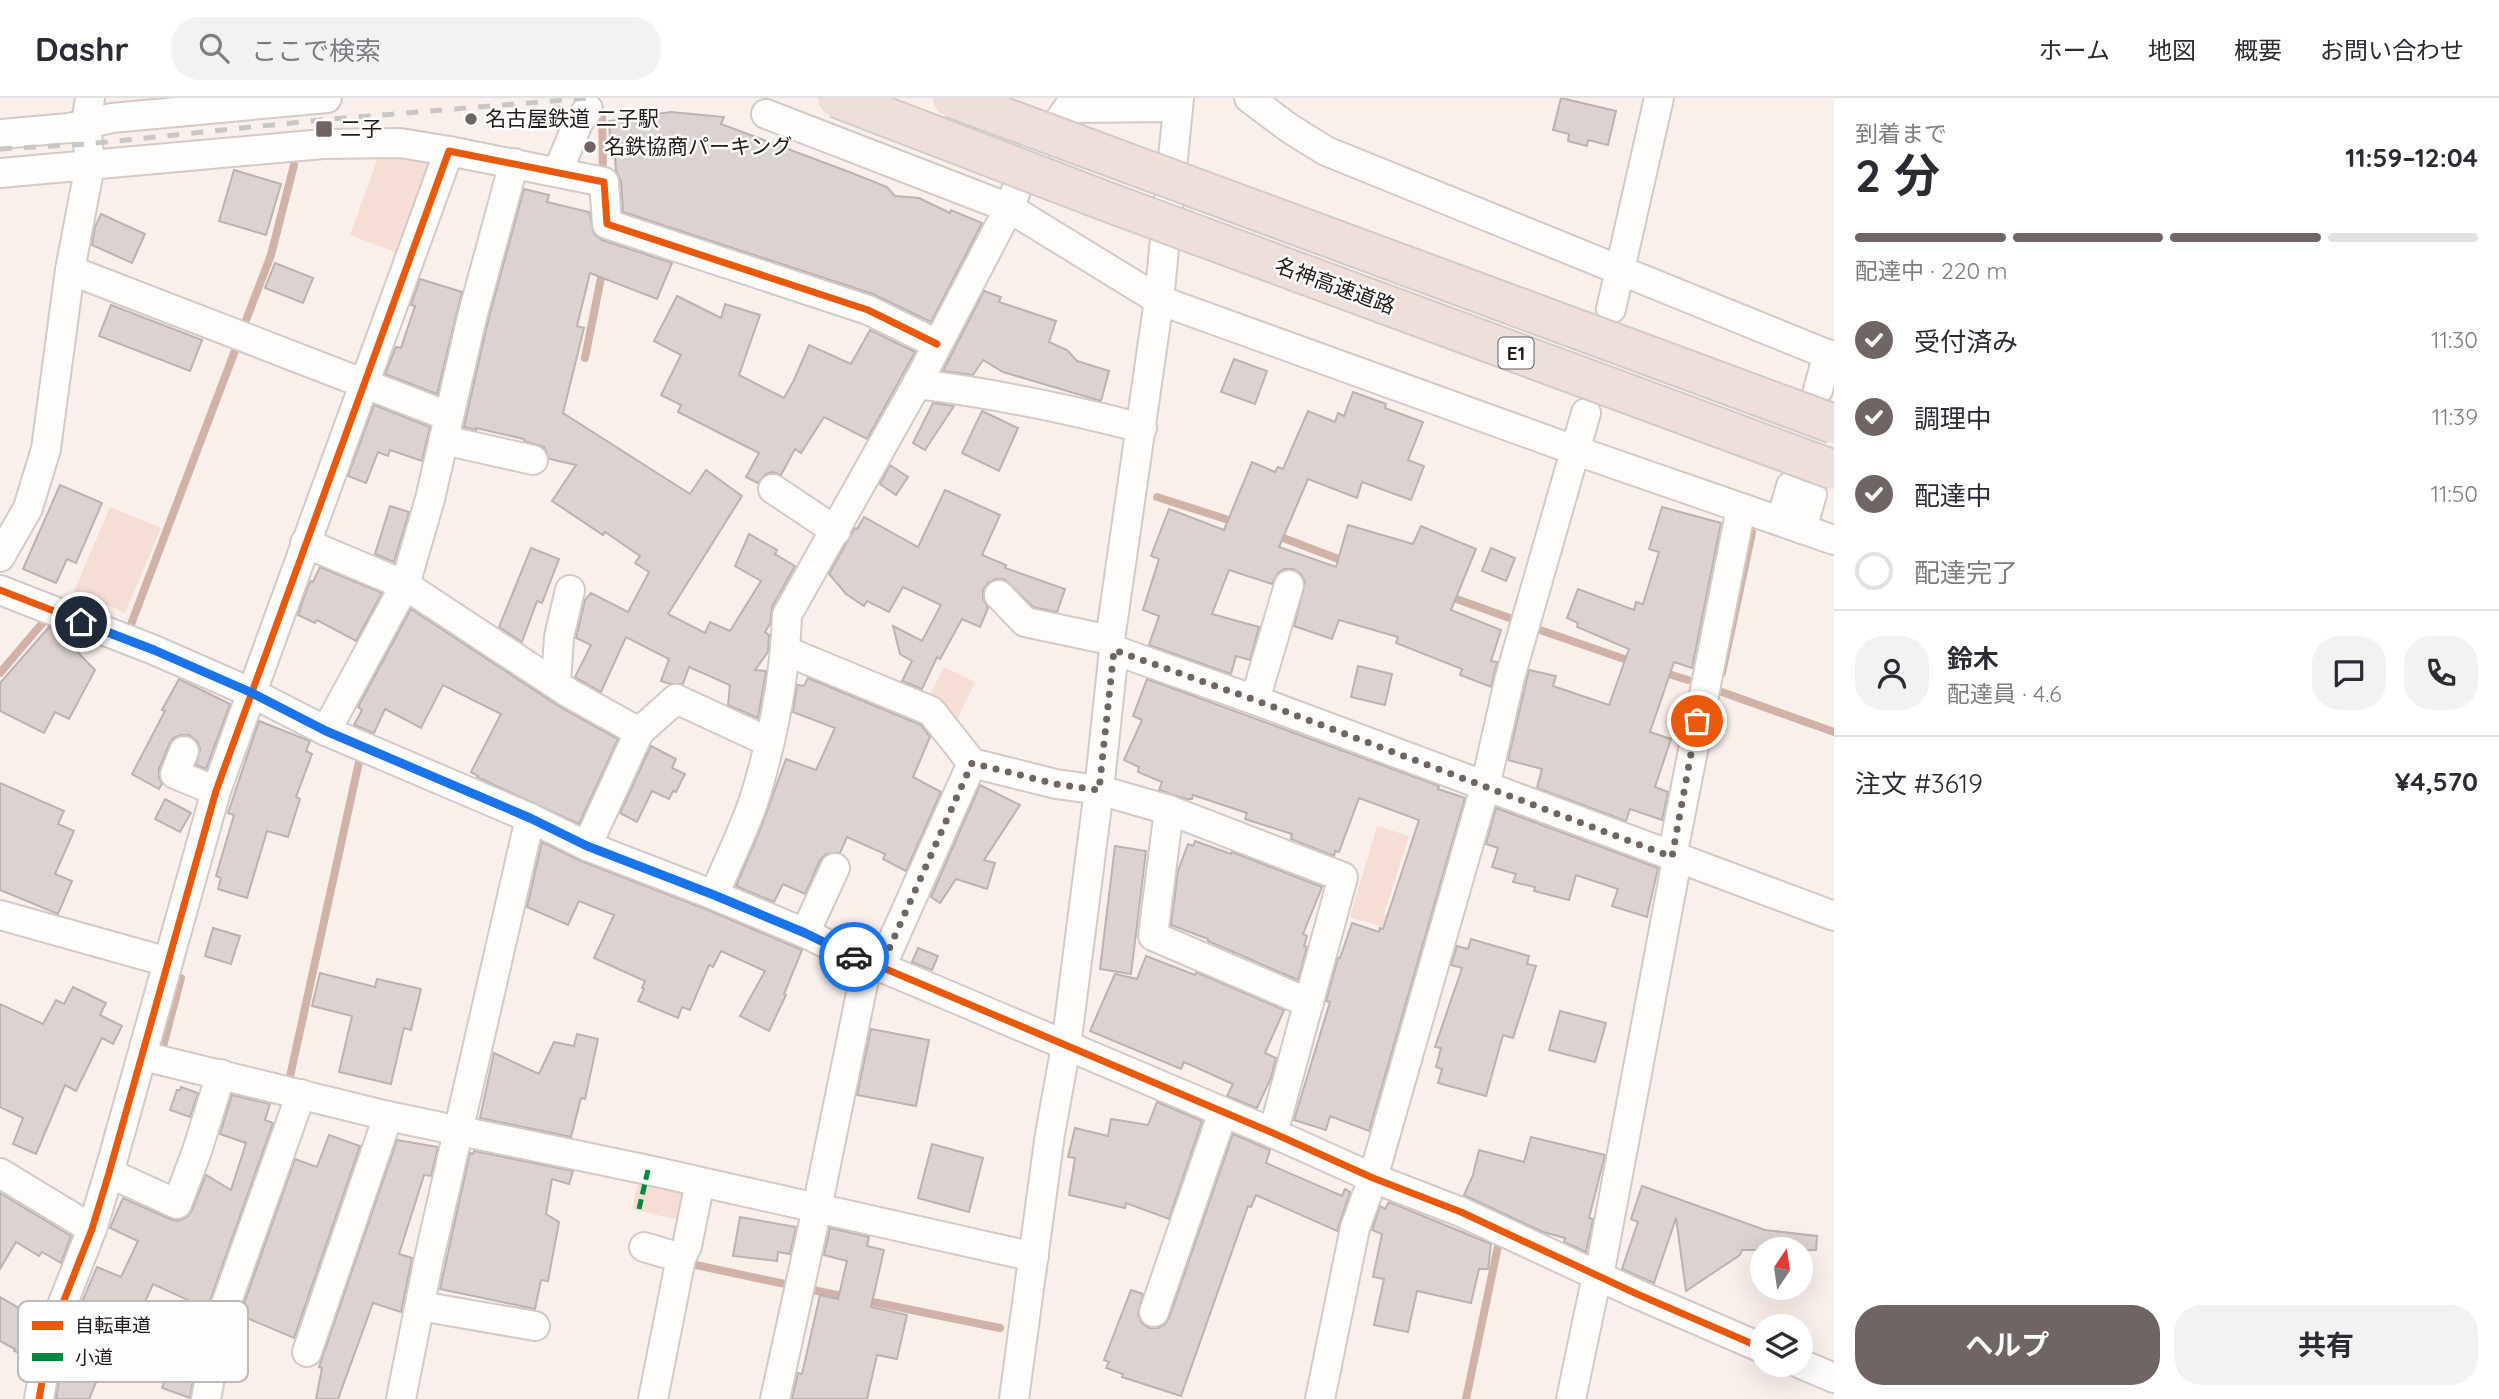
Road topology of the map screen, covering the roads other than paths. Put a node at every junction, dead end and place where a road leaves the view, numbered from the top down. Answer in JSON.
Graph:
{"nodes":[{"id":1,"x":327,"y":98,"type":"edge"},
{"id":2,"x":836,"y":98,"type":"edge"},
{"id":3,"x":952,"y":98,"type":"edge"},
{"id":4,"x":1249,"y":98,"type":"edge"},
{"id":5,"x":1659,"y":98,"type":"edge"},
{"id":6,"x":1178,"y":102,"type":"edge"},
{"id":7,"x":588,"y":109,"type":"dead end"},
{"id":8,"x":88,"y":110,"type":"edge"},
{"id":9,"x":766,"y":114,"type":"dead end"},
{"id":10,"x":0,"y":134,"type":"edge"},
{"id":11,"x":449,"y":151,"type":"junction"},
{"id":12,"x":514,"y":163,"type":"junction"},
{"id":13,"x":90,"y":165,"type":"junction"},
{"id":14,"x":558,"y":171,"type":"junction"},
{"id":15,"x":0,"y":173,"type":"edge"},
{"id":16,"x":1009,"y":208,"type":"junction"},
{"id":17,"x":70,"y":270,"type":"junction"},
{"id":18,"x":1621,"y":270,"type":"junction"},
{"id":19,"x":1159,"y":300,"type":"junction"},
{"id":20,"x":1611,"y":309,"type":"dead end"},
{"id":21,"x":937,"y":344,"type":"junction"},
{"id":22,"x":1831,"y":356,"type":"edge"},
{"id":23,"x":917,"y":384,"type":"junction"},
{"id":24,"x":364,"y":385,"type":"junction"},
{"id":25,"x":1818,"y":390,"type":"dead end"},
{"id":26,"x":1586,"y":413,"type":"dead end"},
{"id":27,"x":1834,"y":424,"type":"edge"},
{"id":28,"x":446,"y":428,"type":"junction"},
{"id":29,"x":1142,"y":428,"type":"junction"},
{"id":30,"x":1577,"y":451,"type":"junction"},
{"id":31,"x":533,"y":460,"type":"dead end"},
{"id":32,"x":1812,"y":483,"type":"edge"},
{"id":33,"x":773,"y":489,"type":"dead end"},
{"id":34,"x":1741,"y":508,"type":"junction"},
{"id":35,"x":1791,"y":525,"type":"junction"},
{"id":36,"x":836,"y":531,"type":"junction"},
{"id":37,"x":1834,"y":540,"type":"edge"},
{"id":38,"x":305,"y":543,"type":"junction"},
{"id":39,"x":0,"y":557,"type":"edge"},
{"id":40,"x":405,"y":585,"type":"junction"},
{"id":41,"x":1289,"y":585,"type":"dead end"},
{"id":42,"x":0,"y":590,"type":"edge"},
{"id":43,"x":570,"y":590,"type":"dead end"},
{"id":44,"x":999,"y":595,"type":"dead end"},
{"id":45,"x":1112,"y":645,"type":"junction"},
{"id":46,"x":786,"y":651,"type":"junction"},
{"id":47,"x":555,"y":682,"type":"junction"},
{"id":48,"x":250,"y":692,"type":"junction"},
{"id":49,"x":1255,"y":700,"type":"junction"},
{"id":50,"x":326,"y":731,"type":"junction"},
{"id":51,"x":639,"y":732,"type":"junction"},
{"id":52,"x":769,"y":742,"type":"junction"},
{"id":53,"x":184,"y":751,"type":"dead end"},
{"id":54,"x":972,"y":763,"type":"junction"},
{"id":55,"x":1485,"y":787,"type":"junction"},
{"id":56,"x":1099,"y":790,"type":"junction"},
{"id":57,"x":216,"y":791,"type":"junction"},
{"id":58,"x":1169,"y":810,"type":"junction"},
{"id":59,"x":530,"y":818,"type":"junction"},
{"id":60,"x":587,"y":846,"type":"junction"},
{"id":61,"x":1672,"y":857,"type":"junction"},
{"id":62,"x":835,"y":868,"type":"dead end"},
{"id":63,"x":714,"y":895,"type":"junction"},
{"id":64,"x":0,"y":915,"type":"edge"},
{"id":65,"x":1834,"y":916,"type":"edge"},
{"id":66,"x":805,"y":933,"type":"junction"},
{"id":67,"x":168,"y":962,"type":"junction"},
{"id":68,"x":874,"y":965,"type":"junction"},
{"id":69,"x":1309,"y":1003,"type":"junction"},
{"id":70,"x":1066,"y":1046,"type":"junction"},
{"id":71,"x":143,"y":1056,"type":"junction"},
{"id":72,"x":220,"y":1074,"type":"junction"},
{"id":73,"x":301,"y":1094,"type":"junction"},
{"id":74,"x":1223,"y":1112,"type":"junction"},
{"id":75,"x":388,"y":1116,"type":"junction"},
{"id":76,"x":459,"y":1130,"type":"junction"},
{"id":77,"x":1273,"y":1133,"type":"junction"},
{"id":78,"x":0,"y":1173,"type":"edge"},
{"id":79,"x":109,"y":1173,"type":"junction"},
{"id":80,"x":1373,"y":1178,"type":"junction"},
{"id":81,"x":700,"y":1182,"type":"junction"},
{"id":82,"x":817,"y":1208,"type":"junction"},
{"id":83,"x":92,"y":1229,"type":"junction"},
{"id":84,"x":644,"y":1247,"type":"dead end"},
{"id":85,"x":1034,"y":1257,"type":"junction"},
{"id":86,"x":681,"y":1258,"type":"junction"},
{"id":87,"x":1598,"y":1276,"type":"junction"},
{"id":88,"x":64,"y":1301,"type":"edge"},
{"id":89,"x":227,"y":1301,"type":"edge"},
{"id":90,"x":420,"y":1306,"type":"junction"},
{"id":91,"x":1154,"y":1312,"type":"dead end"},
{"id":92,"x":535,"y":1325,"type":"dead end"},
{"id":93,"x":1750,"y":1343,"type":"edge"},
{"id":94,"x":307,"y":1352,"type":"dead end"},
{"id":95,"x":1813,"y":1369,"type":"edge"},
{"id":96,"x":1834,"y":1378,"type":"edge"},
{"id":97,"x":401,"y":1399,"type":"edge"},
{"id":98,"x":653,"y":1399,"type":"edge"},
{"id":99,"x":775,"y":1399,"type":"edge"},
{"id":100,"x":1014,"y":1399,"type":"edge"},
{"id":101,"x":1320,"y":1399,"type":"edge"},
{"id":102,"x":1571,"y":1399,"type":"edge"}],
"edges":[{"from":1,"to":8,"type":"street"},
{"from":2,"to":32,"type":"highway","name":"名神高速道路","number":"E1","bridge":true},
{"from":3,"to":27,"type":"highway","name":"名神高速道路","number":"E1","bridge":true},
{"from":4,"to":18,"type":"street"},
{"from":5,"to":18,"type":"street"},
{"from":6,"to":16,"type":"street"},
{"from":6,"to":19,"type":"street"},
{"from":7,"to":14,"type":"street"},
{"from":8,"to":10,"type":"street"},
{"from":8,"to":13,"type":"street"},
{"from":9,"to":16,"type":"street"},
{"from":11,"to":12,"type":"street"},
{"from":11,"to":13,"type":"street"},
{"from":11,"to":24,"type":"street"},
{"from":12,"to":14,"type":"street"},
{"from":12,"to":28,"type":"street"},
{"from":13,"to":15,"type":"street"},
{"from":13,"to":17,"type":"street"},
{"from":14,"to":21,"type":"street"},
{"from":16,"to":19,"type":"street"},
{"from":16,"to":21,"type":"street"},
{"from":17,"to":24,"type":"street"},
{"from":17,"to":39,"type":"street"},
{"from":18,"to":20,"type":"street"},
{"from":18,"to":22,"type":"street"},
{"from":19,"to":29,"type":"street"},
{"from":19,"to":30,"type":"street"},
{"from":21,"to":23,"type":"street"},
{"from":22,"to":25,"type":"street"},
{"from":23,"to":29,"type":"street"},
{"from":23,"to":36,"type":"street"},
{"from":24,"to":28,"type":"street"},
{"from":24,"to":38,"type":"street"},
{"from":26,"to":30,"type":"street"},
{"from":28,"to":31,"type":"street"},
{"from":28,"to":40,"type":"street"},
{"from":29,"to":45,"type":"street"},
{"from":30,"to":34,"type":"street"},
{"from":30,"to":55,"type":"street"},
{"from":32,"to":35,"type":"street"},
{"from":33,"to":36,"type":"street"},
{"from":34,"to":35,"type":"street"},
{"from":34,"to":61,"type":"street"},
{"from":35,"to":37,"type":"street"},
{"from":36,"to":46,"type":"street"},
{"from":38,"to":40,"type":"street"},
{"from":38,"to":48,"type":"street"},
{"from":40,"to":47,"type":"street"},
{"from":40,"to":50,"type":"street"},
{"from":41,"to":49,"type":"street"},
{"from":42,"to":48,"type":"street"},
{"from":43,"to":47,"type":"street"},
{"from":44,"to":45,"type":"street"},
{"from":45,"to":49,"type":"street"},
{"from":45,"to":56,"type":"street"},
{"from":46,"to":52,"type":"street"},
{"from":46,"to":54,"type":"street"},
{"from":47,"to":51,"type":"street"},
{"from":48,"to":50,"type":"street"},
{"from":48,"to":57,"type":"street"},
{"from":49,"to":55,"type":"street"},
{"from":50,"to":59,"type":"street"},
{"from":51,"to":52,"type":"street"},
{"from":51,"to":60,"type":"street"},
{"from":52,"to":63,"type":"street"},
{"from":53,"to":57,"type":"street"},
{"from":54,"to":56,"type":"street"},
{"from":54,"to":68,"type":"street"},
{"from":55,"to":61,"type":"street"},
{"from":55,"to":80,"type":"street"},
{"from":56,"to":58,"type":"street"},
{"from":56,"to":70,"type":"street"},
{"from":57,"to":67,"type":"street"},
{"from":58,"to":69,"type":"street"},
{"from":58,"to":69,"type":"street"},
{"from":59,"to":60,"type":"street"},
{"from":59,"to":76,"type":"street"},
{"from":60,"to":63,"type":"street"},
{"from":61,"to":65,"type":"street"},
{"from":61,"to":87,"type":"street"},
{"from":62,"to":66,"type":"street"},
{"from":63,"to":66,"type":"street"},
{"from":64,"to":67,"type":"street"},
{"from":66,"to":68,"type":"street"},
{"from":67,"to":71,"type":"street"},
{"from":68,"to":70,"type":"street"},
{"from":68,"to":82,"type":"street"},
{"from":69,"to":77,"type":"street"},
{"from":70,"to":74,"type":"street"},
{"from":70,"to":85,"type":"street"},
{"from":71,"to":72,"type":"street"},
{"from":71,"to":79,"type":"street"},
{"from":72,"to":73,"type":"street"},
{"from":72,"to":79,"type":"street"},
{"from":73,"to":75,"type":"street"},
{"from":73,"to":89,"type":"street"},
{"from":74,"to":77,"type":"street"},
{"from":74,"to":91,"type":"street"},
{"from":75,"to":76,"type":"street"},
{"from":75,"to":94,"type":"street"},
{"from":76,"to":81,"type":"street"},
{"from":76,"to":90,"type":"street"},
{"from":77,"to":80,"type":"street"},
{"from":78,"to":83,"type":"street"},
{"from":79,"to":83,"type":"street"},
{"from":80,"to":87,"type":"street"},
{"from":80,"to":101,"type":"street"},
{"from":81,"to":82,"type":"street"},
{"from":81,"to":86,"type":"street"},
{"from":82,"to":85,"type":"street"},
{"from":82,"to":99,"type":"street"},
{"from":83,"to":88,"type":"street"},
{"from":84,"to":86,"type":"street"},
{"from":85,"to":100,"type":"street"},
{"from":86,"to":98,"type":"street"},
{"from":87,"to":93,"type":"street"},
{"from":87,"to":102,"type":"street"},
{"from":90,"to":92,"type":"street"},
{"from":90,"to":97,"type":"street"},
{"from":95,"to":96,"type":"street"}]}
